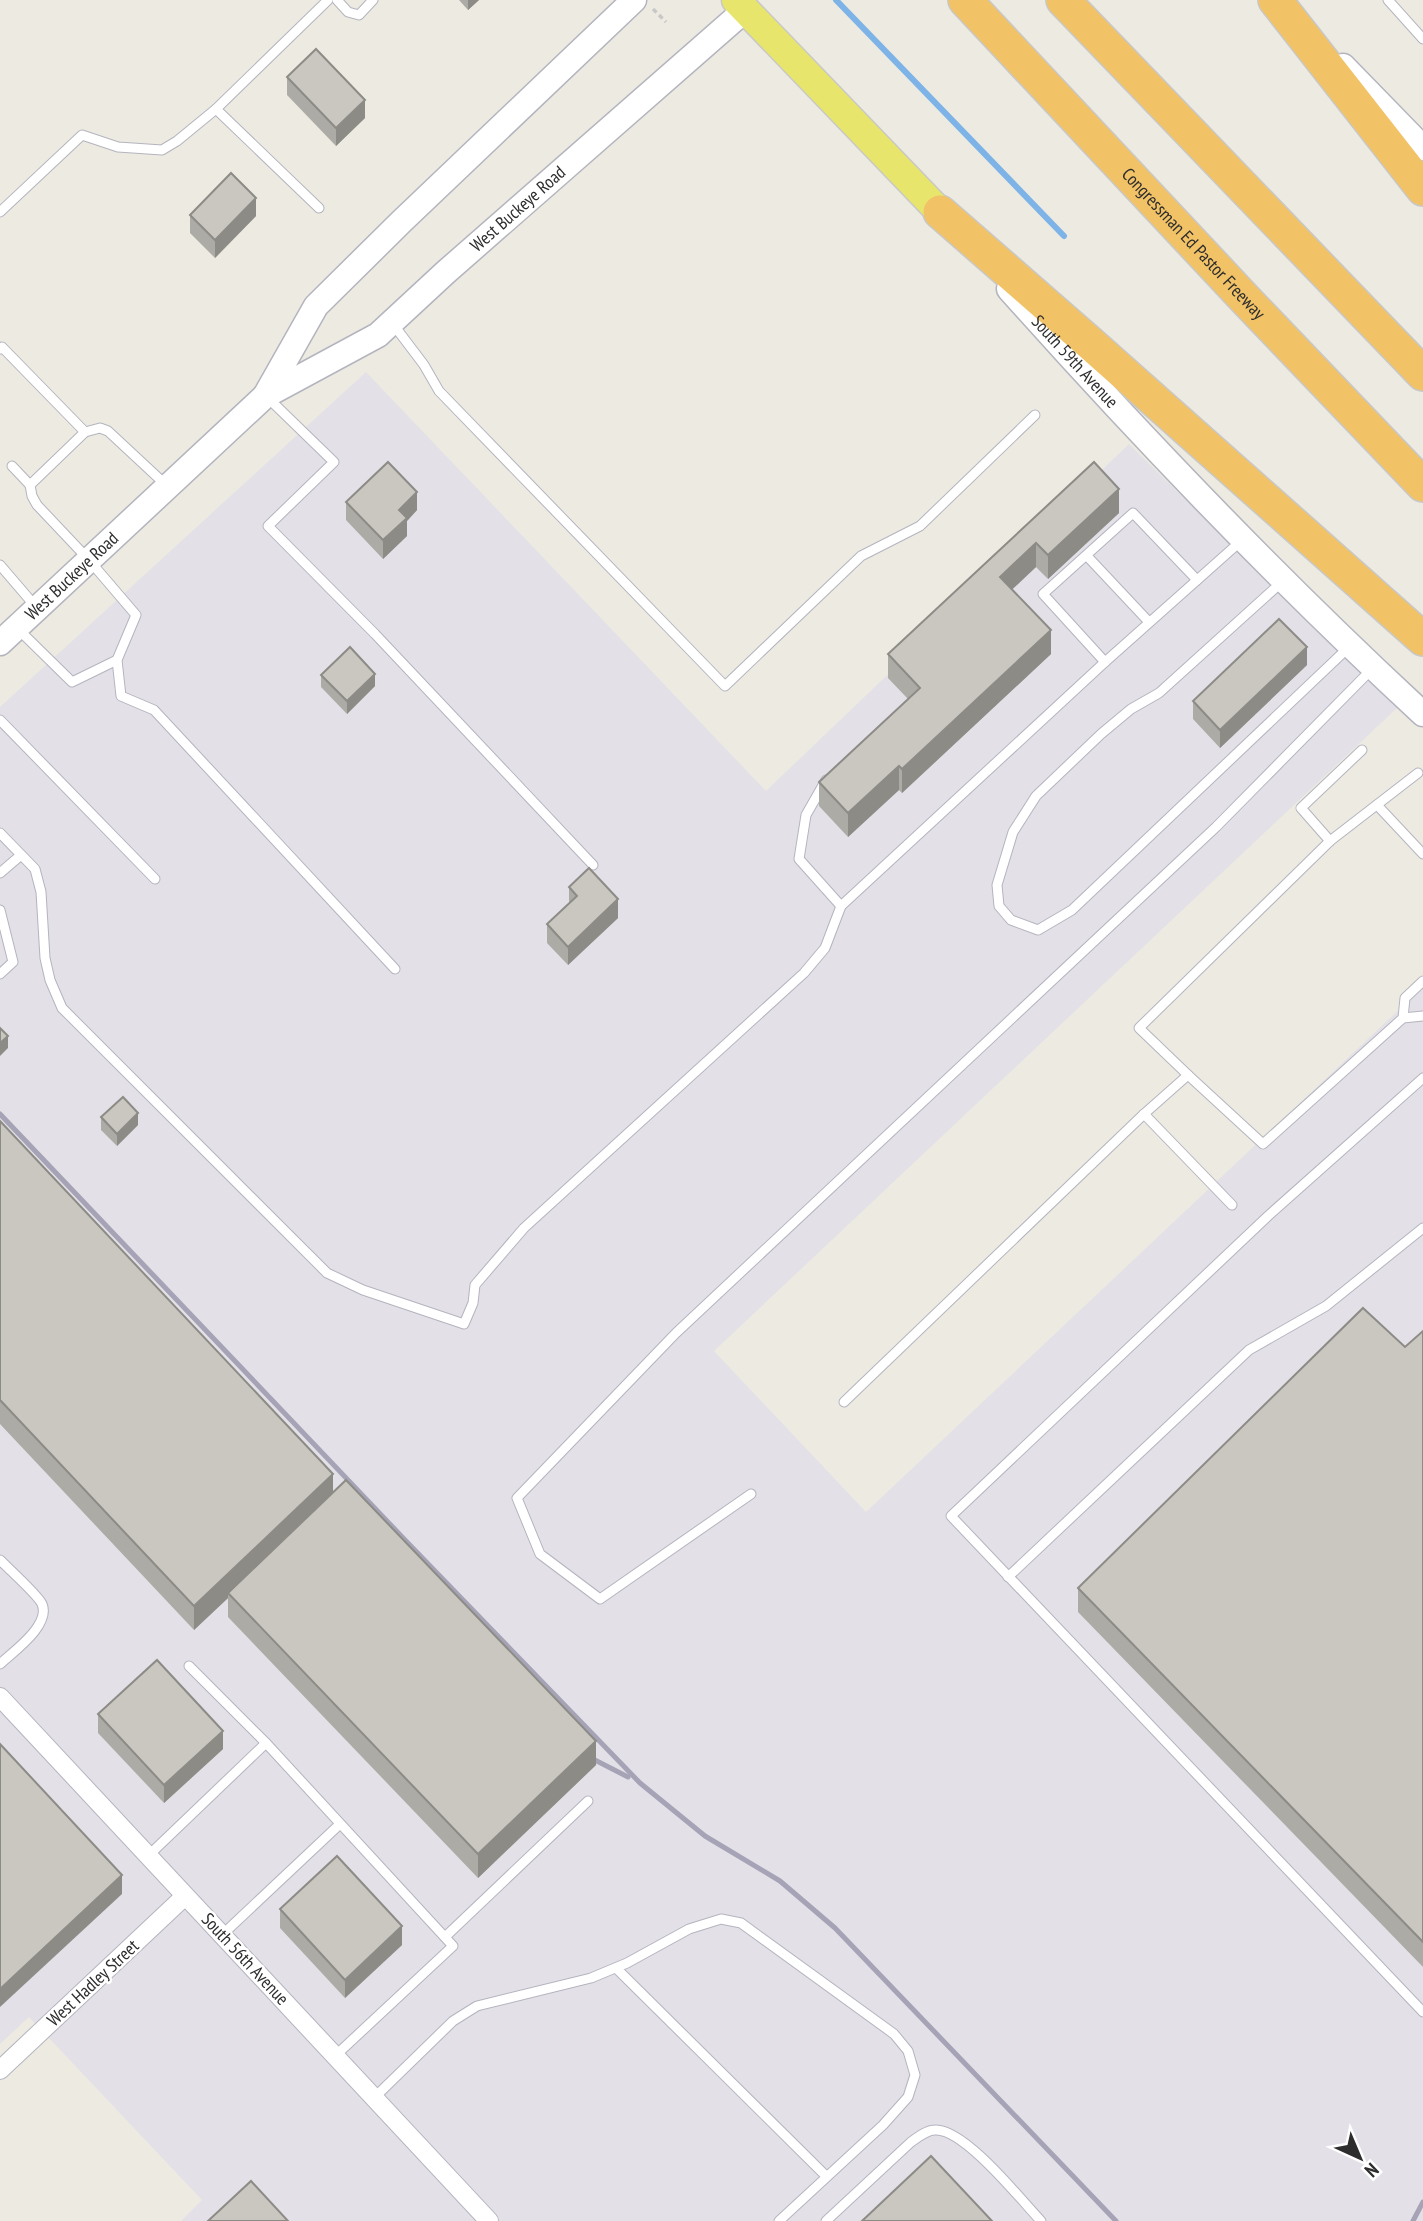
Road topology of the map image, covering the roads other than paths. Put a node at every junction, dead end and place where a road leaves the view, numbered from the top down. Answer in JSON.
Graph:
{"nodes":[{"id":1,"x":328,"y":0,"type":"edge"},
{"id":2,"x":337,"y":0,"type":"edge"},
{"id":3,"x":373,"y":0,"type":"edge"},
{"id":4,"x":965,"y":0,"type":"edge"},
{"id":5,"x":1063,"y":0,"type":"edge"},
{"id":6,"x":1277,"y":0,"type":"edge"},
{"id":7,"x":1388,"y":0,"type":"edge"},
{"id":8,"x":641,"y":2,"type":"edge"},
{"id":9,"x":745,"y":3,"type":"edge"},
{"id":10,"x":1423,"y":39,"type":"edge"},
{"id":11,"x":216,"y":109,"type":"junction"},
{"id":12,"x":1423,"y":148,"type":"edge"},
{"id":13,"x":1423,"y":189,"type":"edge"},
{"id":14,"x":319,"y":208,"type":"dead end"},
{"id":15,"x":0,"y":212,"type":"edge"},
{"id":16,"x":940,"y":212,"type":"junction"},
{"id":17,"x":392,"y":322,"type":"junction"},
{"id":18,"x":0,"y":349,"type":"edge"},
{"id":19,"x":1423,"y":374,"type":"edge"},
{"id":20,"x":265,"y":396,"type":"junction"},
{"id":21,"x":1035,"y":415,"type":"dead end"},
{"id":22,"x":85,"y":432,"type":"junction"},
{"id":23,"x":12,"y":466,"type":"dead end"},
{"id":24,"x":30,"y":485,"type":"junction"},
{"id":25,"x":1423,"y":485,"type":"edge"},
{"id":26,"x":167,"y":487,"type":"junction"},
{"id":27,"x":1242,"y":540,"type":"junction"},
{"id":28,"x":1087,"y":555,"type":"junction"},
{"id":29,"x":89,"y":560,"type":"junction"},
{"id":30,"x":0,"y":565,"type":"edge"},
{"id":31,"x":1197,"y":580,"type":"junction"},
{"id":32,"x":1283,"y":581,"type":"junction"},
{"id":33,"x":37,"y":608,"type":"junction"},
{"id":34,"x":1149,"y":622,"type":"junction"},
{"id":35,"x":8,"y":635,"type":"edge"},
{"id":36,"x":1423,"y":639,"type":"edge"},
{"id":37,"x":1350,"y":646,"type":"junction"},
{"id":38,"x":117,"y":660,"type":"junction"},
{"id":39,"x":1105,"y":662,"type":"junction"},
{"id":40,"x":1374,"y":668,"type":"junction"},
{"id":41,"x":1423,"y":714,"type":"edge"},
{"id":42,"x":0,"y":720,"type":"edge"},
{"id":43,"x":1362,"y":750,"type":"dead end"},
{"id":44,"x":1419,"y":773,"type":"dead end"},
{"id":45,"x":832,"y":774,"type":"edge"},
{"id":46,"x":1377,"y":805,"type":"junction"},
{"id":47,"x":0,"y":833,"type":"edge"},
{"id":48,"x":1330,"y":841,"type":"junction"},
{"id":49,"x":1423,"y":854,"type":"edge"},
{"id":50,"x":21,"y":855,"type":"junction"},
{"id":51,"x":593,"y":865,"type":"dead end"},
{"id":52,"x":0,"y":873,"type":"edge"},
{"id":53,"x":155,"y":879,"type":"dead end"},
{"id":54,"x":841,"y":906,"type":"junction"},
{"id":55,"x":0,"y":910,"type":"edge"},
{"id":56,"x":395,"y":969,"type":"dead end"},
{"id":57,"x":0,"y":974,"type":"edge"},
{"id":58,"x":1423,"y":981,"type":"edge"},
{"id":59,"x":1423,"y":1016,"type":"edge"},
{"id":60,"x":1403,"y":1018,"type":"junction"},
{"id":61,"x":1188,"y":1075,"type":"junction"},
{"id":62,"x":1423,"y":1078,"type":"edge"},
{"id":63,"x":1144,"y":1114,"type":"junction"},
{"id":64,"x":1232,"y":1205,"type":"dead end"},
{"id":65,"x":1423,"y":1228,"type":"edge"},
{"id":66,"x":844,"y":1402,"type":"dead end"},
{"id":67,"x":751,"y":1494,"type":"dead end"},
{"id":68,"x":0,"y":1560,"type":"edge"},
{"id":69,"x":1008,"y":1577,"type":"junction"},
{"id":70,"x":0,"y":1664,"type":"edge"},
{"id":71,"x":189,"y":1666,"type":"dead end"},
{"id":72,"x":0,"y":1697,"type":"edge"},
{"id":73,"x":266,"y":1743,"type":"junction"},
{"id":74,"x":588,"y":1801,"type":"dead end"},
{"id":75,"x":341,"y":1824,"type":"junction"},
{"id":76,"x":148,"y":1856,"type":"junction"},
{"id":77,"x":185,"y":1896,"type":"junction"},
{"id":78,"x":222,"y":1935,"type":"junction"},
{"id":79,"x":445,"y":1937,"type":"junction"},
{"id":80,"x":616,"y":1968,"type":"junction"},
{"id":81,"x":1423,"y":2012,"type":"edge"},
{"id":82,"x":335,"y":2056,"type":"junction"},
{"id":83,"x":0,"y":2070,"type":"edge"},
{"id":84,"x":374,"y":2098,"type":"junction"},
{"id":85,"x":825,"y":2176,"type":"junction"},
{"id":86,"x":489,"y":2221,"type":"edge"},
{"id":87,"x":779,"y":2221,"type":"edge"},
{"id":88,"x":826,"y":2221,"type":"edge"},
{"id":89,"x":1041,"y":2221,"type":"edge"}],
"edges":[{"from":1,"to":11,"type":"lane"},
{"from":2,"to":3,"type":"lane"},
{"from":4,"to":25,"type":"highway","name":"Congressman Ed Pastor Freeway"},
{"from":5,"to":19,"type":"highway"},
{"from":6,"to":12,"type":"main road"},
{"from":6,"to":13,"type":"highway"},
{"from":7,"to":10,"type":"lane"},
{"from":8,"to":20,"type":"main road","name":"West Buckeye Road"},
{"from":9,"to":16,"type":"main road","name":"South 59th Avenue"},
{"from":9,"to":17,"type":"main road","name":"West Buckeye Road"},
{"from":11,"to":14,"type":"lane"},
{"from":11,"to":15,"type":"lane"},
{"from":16,"to":27,"type":"main road","name":"South 59th Avenue"},
{"from":16,"to":36,"type":"highway"},
{"from":17,"to":20,"type":"main road","name":"West Buckeye Road"},
{"from":17,"to":21,"type":"lane"},
{"from":18,"to":22,"type":"lane"},
{"from":20,"to":26,"type":"main road","name":"West Buckeye Road"},
{"from":20,"to":51,"type":"lane"},
{"from":22,"to":24,"type":"lane"},
{"from":22,"to":26,"type":"lane"},
{"from":23,"to":24,"type":"lane"},
{"from":24,"to":29,"type":"lane"},
{"from":26,"to":29,"type":"main road","name":"West Buckeye Road"},
{"from":27,"to":31,"type":"lane"},
{"from":27,"to":32,"type":"main road","name":"South 59th Avenue"},
{"from":28,"to":31,"type":"lane"},
{"from":28,"to":34,"type":"lane"},
{"from":28,"to":39,"type":"lane"},
{"from":29,"to":33,"type":"main road","name":"West Buckeye Road"},
{"from":29,"to":38,"type":"lane"},
{"from":30,"to":33,"type":"lane"},
{"from":31,"to":34,"type":"lane"},
{"from":32,"to":37,"type":"main road","name":"South 59th Avenue"},
{"from":32,"to":37,"type":"lane"},
{"from":33,"to":35,"type":"main road","name":"West Buckeye Road"},
{"from":34,"to":39,"type":"lane"},
{"from":35,"to":38,"type":"lane"},
{"from":37,"to":40,"type":"main road","name":"South 59th Avenue"},
{"from":38,"to":56,"type":"lane"},
{"from":39,"to":54,"type":"lane"},
{"from":40,"to":41,"type":"main road","name":"South 59th Avenue"},
{"from":40,"to":67,"type":"lane"},
{"from":42,"to":53,"type":"lane"},
{"from":43,"to":48,"type":"lane"},
{"from":44,"to":46,"type":"lane"},
{"from":45,"to":54,"type":"lane"},
{"from":46,"to":48,"type":"lane"},
{"from":46,"to":49,"type":"lane"},
{"from":47,"to":50,"type":"lane"},
{"from":48,"to":61,"type":"lane"},
{"from":50,"to":52,"type":"lane"},
{"from":50,"to":54,"type":"lane"},
{"from":55,"to":57,"type":"lane"},
{"from":58,"to":60,"type":"lane"},
{"from":59,"to":60,"type":"lane"},
{"from":60,"to":61,"type":"lane"},
{"from":61,"to":63,"type":"lane"},
{"from":62,"to":69,"type":"lane"},
{"from":63,"to":64,"type":"lane"},
{"from":63,"to":66,"type":"lane"},
{"from":65,"to":69,"type":"lane"},
{"from":68,"to":70,"type":"lane"},
{"from":69,"to":81,"type":"lane"},
{"from":71,"to":73,"type":"lane"},
{"from":72,"to":76,"type":"street","name":"South 56th Avenue"},
{"from":73,"to":75,"type":"lane"},
{"from":73,"to":76,"type":"lane"},
{"from":74,"to":79,"type":"lane"},
{"from":75,"to":78,"type":"lane"},
{"from":75,"to":79,"type":"lane"},
{"from":76,"to":77,"type":"street","name":"South 56th Avenue"},
{"from":77,"to":78,"type":"street","name":"South 56th Avenue"},
{"from":77,"to":83,"type":"street","name":"West Hadley Street"},
{"from":78,"to":82,"type":"street","name":"South 56th Avenue"},
{"from":79,"to":82,"type":"lane"},
{"from":80,"to":84,"type":"lane"},
{"from":80,"to":85,"type":"lane"},
{"from":80,"to":85,"type":"lane"},
{"from":82,"to":84,"type":"street","name":"South 56th Avenue"},
{"from":84,"to":86,"type":"street","name":"South 56th Avenue"},
{"from":85,"to":87,"type":"lane"},
{"from":88,"to":89,"type":"lane"}]}
